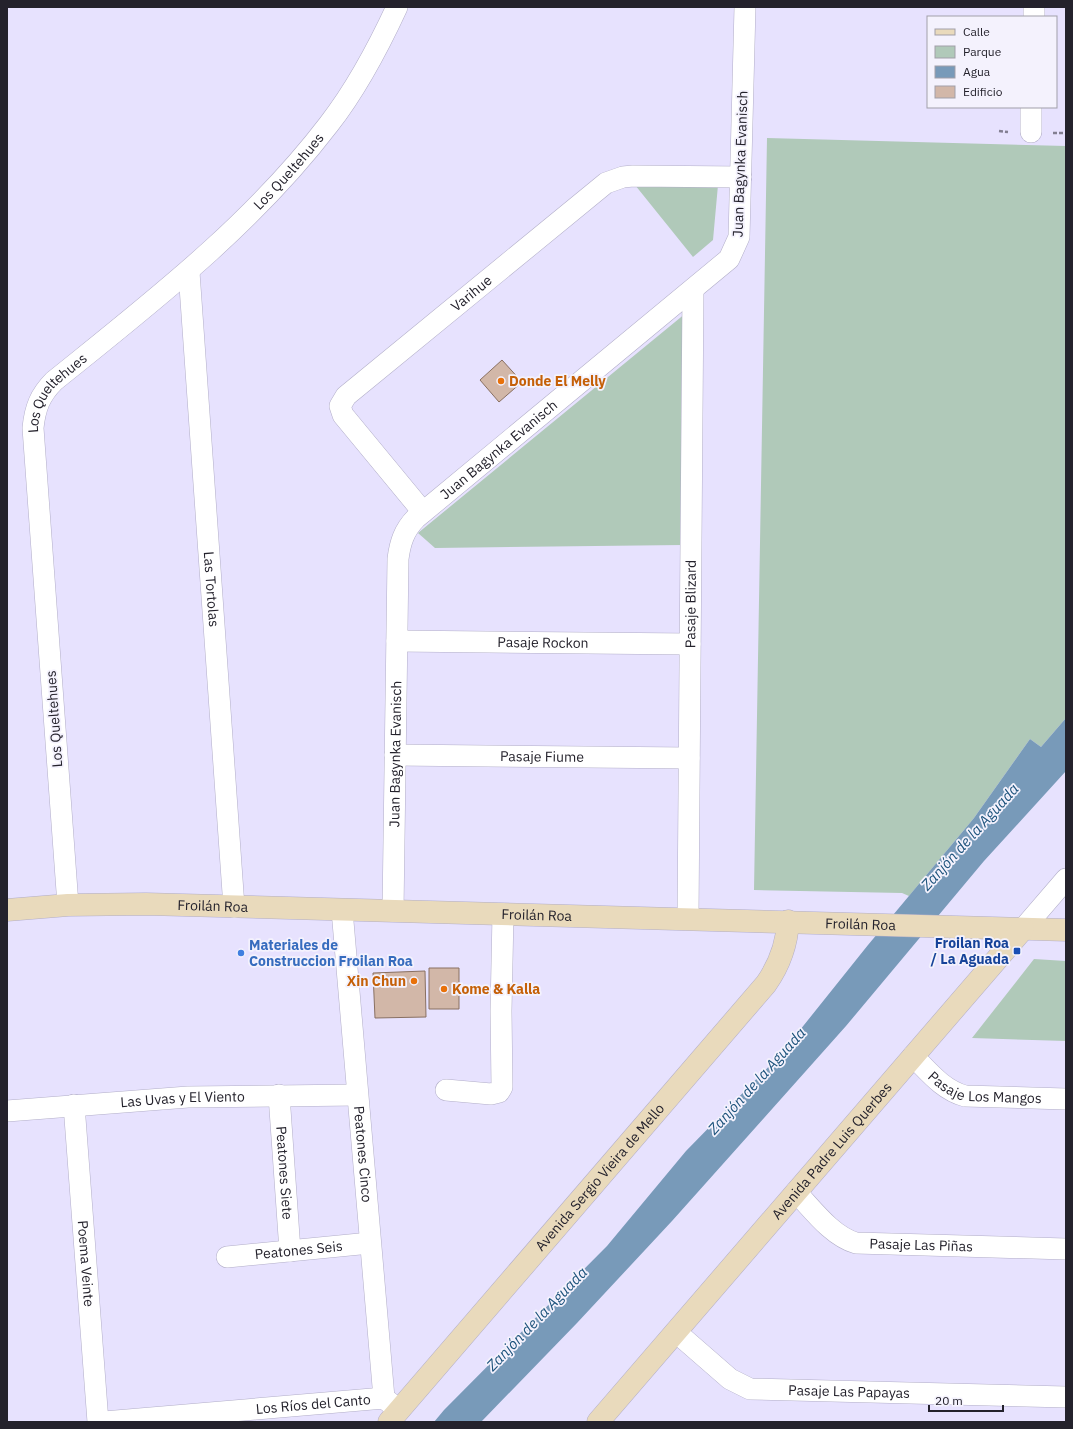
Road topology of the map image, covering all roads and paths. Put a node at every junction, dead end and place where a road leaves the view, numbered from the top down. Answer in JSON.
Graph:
{"nodes":[{"id":1,"x":397,"y":7,"type":"edge"},
{"id":2,"x":745,"y":7,"type":"edge"},
{"id":3,"x":1031,"y":108,"type":"edge"},
{"id":4,"x":1031,"y":132,"type":"dead end"},
{"id":5,"x":741,"y":177,"type":"junction"},
{"id":6,"x":189,"y":272,"type":"junction"},
{"id":7,"x":693,"y":290,"type":"junction"},
{"id":8,"x":423,"y":512,"type":"junction"},
{"id":9,"x":397,"y":641,"type":"junction"},
{"id":10,"x":690,"y":644,"type":"junction"},
{"id":11,"x":395,"y":755,"type":"junction"},
{"id":12,"x":689,"y":758,"type":"junction"},
{"id":13,"x":1066,"y":880,"type":"edge"},
{"id":14,"x":68,"y":905,"type":"junction"},
{"id":15,"x":234,"y":907,"type":"junction"},
{"id":16,"x":7,"y":910,"type":"edge"},
{"id":17,"x":342,"y":910,"type":"junction"},
{"id":18,"x":393,"y":911,"type":"junction"},
{"id":19,"x":503,"y":914,"type":"junction"},
{"id":20,"x":688,"y":918,"type":"junction"},
{"id":21,"x":788,"y":920,"type":"junction"},
{"id":22,"x":1023,"y":929,"type":"junction"},
{"id":23,"x":1066,"y":930,"type":"edge"},
{"id":24,"x":913,"y":1056,"type":"junction"},
{"id":25,"x":446,"y":1090,"type":"dead end"},
{"id":26,"x":279,"y":1095,"type":"junction"},
{"id":27,"x":357,"y":1095,"type":"junction"},
{"id":28,"x":1066,"y":1099,"type":"edge"},
{"id":29,"x":74,"y":1105,"type":"junction"},
{"id":30,"x":7,"y":1111,"type":"edge"},
{"id":31,"x":796,"y":1192,"type":"junction"},
{"id":32,"x":370,"y":1243,"type":"junction"},
{"id":33,"x":1066,"y":1249,"type":"edge"},
{"id":34,"x":290,"y":1251,"type":"junction"},
{"id":35,"x":227,"y":1257,"type":"dead end"},
{"id":36,"x":676,"y":1332,"type":"junction"},
{"id":37,"x":1066,"y":1397,"type":"edge"},
{"id":38,"x":391,"y":1410,"type":"edge"},
{"id":39,"x":98,"y":1422,"type":"edge"},
{"id":40,"x":104,"y":1422,"type":"edge"},
{"id":41,"x":598,"y":1422,"type":"edge"}],
"edges":[{"from":1,"to":6,"type":"street","name":"Los Queltehues"},
{"from":2,"to":5,"type":"street","name":"Juan Bagynka Evanisch"},
{"from":3,"to":4,"type":"street"},
{"from":5,"to":7,"type":"street","name":"Juan Bagynka Evanisch"},
{"from":5,"to":8,"type":"street","name":"Varihue"},
{"from":6,"to":14,"type":"street","name":"Los Queltehues"},
{"from":6,"to":15,"type":"street","name":"Las Tortolas"},
{"from":7,"to":8,"type":"street","name":"Juan Bagynka Evanisch"},
{"from":7,"to":10,"type":"street","name":"Pasaje Blizard"},
{"from":8,"to":9,"type":"street","name":"Juan Bagynka Evanisch"},
{"from":9,"to":10,"type":"street","name":"Pasaje Rockon"},
{"from":9,"to":11,"type":"street","name":"Juan Bagynka Evanisch"},
{"from":10,"to":12,"type":"street","name":"Pasaje Blizard"},
{"from":11,"to":12,"type":"street","name":"Pasaje Fiume"},
{"from":11,"to":18,"type":"street","name":"Juan Bagynka Evanisch"},
{"from":12,"to":20,"type":"street","name":"Pasaje Blizard"},
{"from":13,"to":22,"type":"street","name":"Avenida Padre Luis Querbes"},
{"from":14,"to":15,"type":"main road","name":"Froilán Roa"},
{"from":14,"to":16,"type":"main road","name":"Froilán Roa"},
{"from":15,"to":17,"type":"main road","name":"Froilán Roa"},
{"from":17,"to":18,"type":"main road","name":"Froilán Roa"},
{"from":17,"to":27,"type":"street","name":"Peatones Cinco"},
{"from":18,"to":19,"type":"main road","name":"Froilán Roa"},
{"from":19,"to":20,"type":"main road","name":"Froilán Roa"},
{"from":19,"to":25,"type":"street"},
{"from":20,"to":21,"type":"main road","name":"Froilán Roa"},
{"from":21,"to":22,"type":"main road","name":"Froilán Roa"},
{"from":21,"to":38,"type":"main road","name":"Avenida Sergio Vieira de Mello"},
{"from":22,"to":23,"type":"main road","name":"Froilán Roa"},
{"from":22,"to":24,"type":"main road","name":"Avenida Padre Luis Querbes"},
{"from":24,"to":28,"type":"street","name":"Pasaje Los Mangos"},
{"from":24,"to":31,"type":"main road","name":"Avenida Padre Luis Querbes"},
{"from":26,"to":27,"type":"street","name":"Las Uvas y El Viento"},
{"from":26,"to":29,"type":"street","name":"Las Uvas y El Viento"},
{"from":26,"to":34,"type":"street","name":"Peatones Siete"},
{"from":27,"to":32,"type":"street","name":"Peatones Cinco"},
{"from":29,"to":30,"type":"street","name":"Las Uvas y El Viento"},
{"from":29,"to":39,"type":"street","name":"Poema Veinte"},
{"from":31,"to":33,"type":"street","name":"Pasaje Las Piñas"},
{"from":31,"to":36,"type":"main road","name":"Avenida Padre Luis Querbes"},
{"from":32,"to":34,"type":"street","name":"Peatones Seis"},
{"from":32,"to":38,"type":"street","name":"Peatones Cinco"},
{"from":34,"to":35,"type":"street","name":"Peatones Seis"},
{"from":36,"to":37,"type":"street","name":"Pasaje Las Papayas"},
{"from":36,"to":41,"type":"main road","name":"Avenida Padre Luis Querbes"},
{"from":38,"to":40,"type":"street","name":"Los Ríos del Canto"}]}
